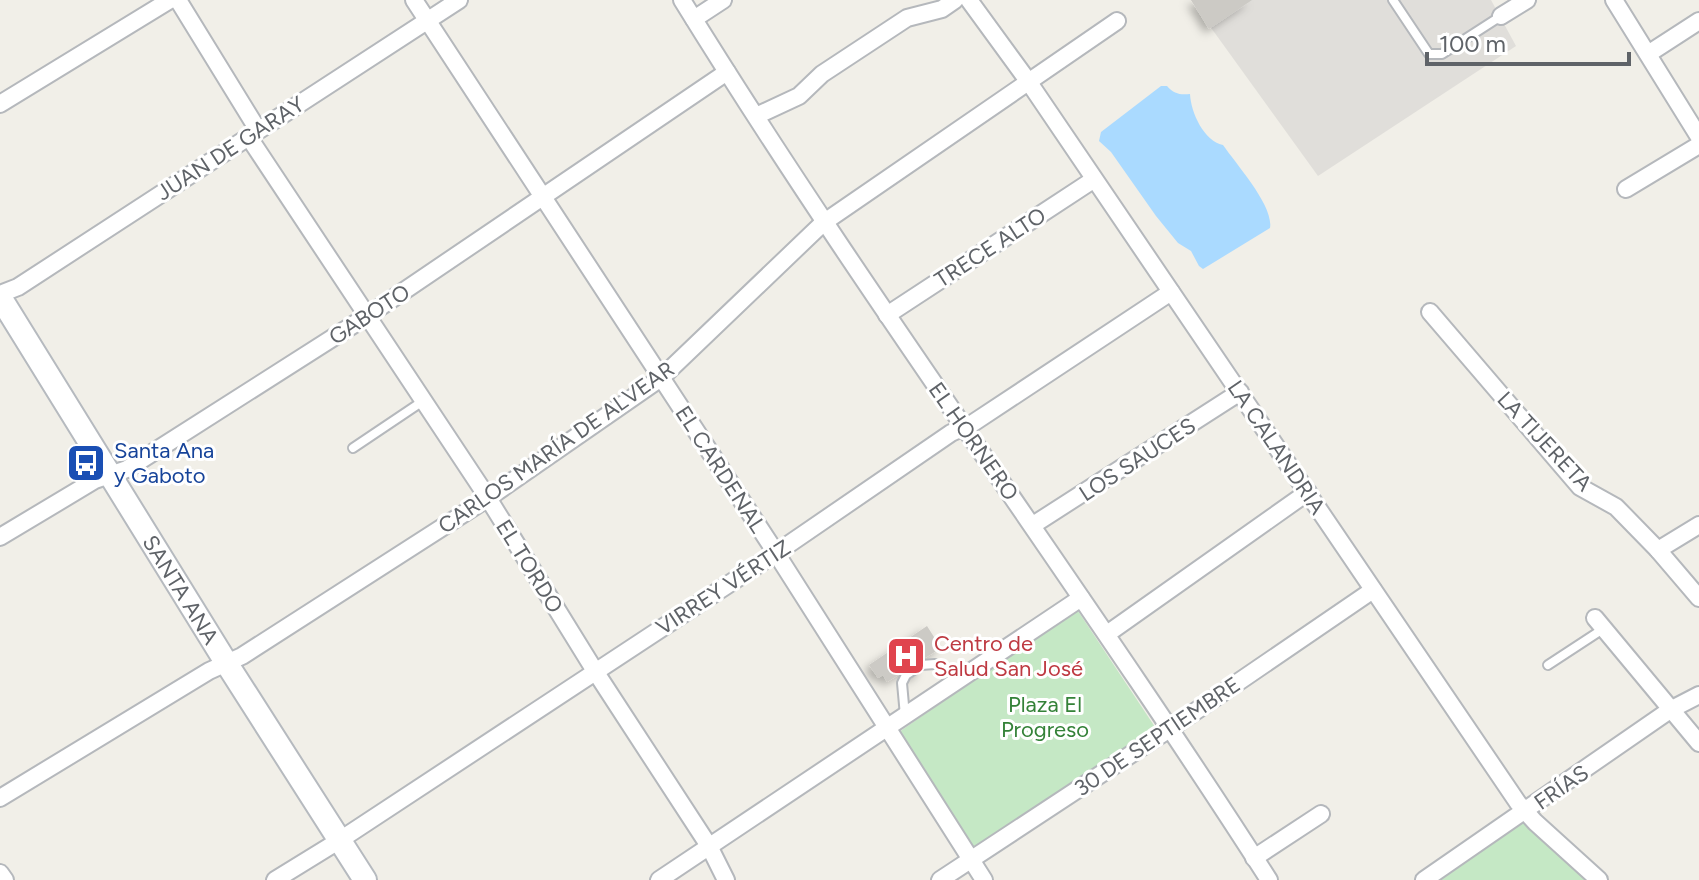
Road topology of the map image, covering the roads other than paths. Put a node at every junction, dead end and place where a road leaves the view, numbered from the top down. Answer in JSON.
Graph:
{"nodes":[{"id":1,"x":170,"y":0,"type":"edge"},
{"id":2,"x":178,"y":0,"type":"edge"},
{"id":3,"x":414,"y":0,"type":"edge"},
{"id":4,"x":459,"y":0,"type":"edge"},
{"id":5,"x":682,"y":0,"type":"edge"},
{"id":6,"x":723,"y":0,"type":"edge"},
{"id":7,"x":955,"y":0,"type":"edge"},
{"id":8,"x":969,"y":0,"type":"edge"},
{"id":9,"x":1393,"y":0,"type":"edge"},
{"id":10,"x":1527,"y":0,"type":"edge"},
{"id":11,"x":1614,"y":0,"type":"edge"},
{"id":12,"x":1501,"y":16,"type":"joint"},
{"id":13,"x":694,"y":19,"type":"junction"},
{"id":14,"x":427,"y":20,"type":"junction"},
{"id":15,"x":1117,"y":21,"type":"dead end"},
{"id":16,"x":1699,"y":21,"type":"edge"},
{"id":17,"x":1648,"y":54,"type":"junction"},
{"id":18,"x":727,"y":72,"type":"junction"},
{"id":19,"x":1028,"y":81,"type":"junction"},
{"id":20,"x":0,"y":104,"type":"edge"},
{"id":21,"x":756,"y":116,"type":"junction"},
{"id":22,"x":253,"y":133,"type":"junction"},
{"id":23,"x":1699,"y":137,"type":"edge"},
{"id":24,"x":1699,"y":145,"type":"edge"},
{"id":25,"x":1093,"y":180,"type":"junction"},
{"id":26,"x":1626,"y":189,"type":"dead end"},
{"id":27,"x":545,"y":197,"type":"junction"},
{"id":28,"x":823,"y":223,"type":"junction"},
{"id":29,"x":1171,"y":292,"type":"junction"},
{"id":30,"x":0,"y":296,"type":"edge"},
{"id":31,"x":1430,"y":312,"type":"dead end"},
{"id":32,"x":887,"y":315,"type":"junction"},
{"id":33,"x":367,"y":316,"type":"junction"},
{"id":34,"x":661,"y":378,"type":"junction"},
{"id":35,"x":1240,"y":392,"type":"junction"},
{"id":36,"x":424,"y":401,"type":"junction"},
{"id":37,"x":963,"y":427,"type":"junction"},
{"id":38,"x":353,"y":448,"type":"dead end"},
{"id":39,"x":112,"y":475,"type":"junction"},
{"id":40,"x":1308,"y":492,"type":"junction"},
{"id":41,"x":488,"y":498,"type":"junction"},
{"id":42,"x":1033,"y":525,"type":"junction"},
{"id":43,"x":1699,"y":525,"type":"edge"},
{"id":44,"x":0,"y":537,"type":"edge"},
{"id":45,"x":1658,"y":550,"type":"junction"},
{"id":46,"x":776,"y":553,"type":"junction"},
{"id":47,"x":1373,"y":590,"type":"junction"},
{"id":48,"x":1081,"y":598,"type":"junction"},
{"id":49,"x":1699,"y":598,"type":"edge"},
{"id":50,"x":1600,"y":623,"type":"joint"},
{"id":51,"x":1107,"y":634,"type":"junction"},
{"id":52,"x":227,"y":664,"type":"junction"},
{"id":53,"x":1548,"y":665,"type":"dead end"},
{"id":54,"x":595,"y":671,"type":"junction"},
{"id":55,"x":963,"y":678,"type":"junction"},
{"id":56,"x":1699,"y":695,"type":"edge"},
{"id":57,"x":1670,"y":710,"type":"junction"},
{"id":58,"x":905,"y":717,"type":"junction"},
{"id":59,"x":1171,"y":728,"type":"junction"},
{"id":60,"x":887,"y":729,"type":"junction"},
{"id":61,"x":1699,"y":743,"type":"edge"},
{"id":62,"x":0,"y":798,"type":"edge"},
{"id":63,"x":1525,"y":812,"type":"junction"},
{"id":64,"x":1321,"y":814,"type":"dead end"},
{"id":65,"x":340,"y":840,"type":"junction"},
{"id":66,"x":709,"y":846,"type":"junction"},
{"id":67,"x":1254,"y":858,"type":"junction"},
{"id":68,"x":970,"y":860,"type":"junction"},
{"id":69,"x":0,"y":873,"type":"edge"},
{"id":70,"x":5,"y":880,"type":"edge"},
{"id":71,"x":275,"y":880,"type":"edge"},
{"id":72,"x":365,"y":880,"type":"edge"},
{"id":73,"x":659,"y":880,"type":"edge"},
{"id":74,"x":726,"y":880,"type":"edge"},
{"id":75,"x":940,"y":880,"type":"edge"},
{"id":76,"x":984,"y":880,"type":"edge"},
{"id":77,"x":1269,"y":880,"type":"edge"},
{"id":78,"x":1424,"y":880,"type":"edge"},
{"id":79,"x":1599,"y":880,"type":"edge"}],
"edges":[{"from":1,"to":20,"type":"street"},
{"from":2,"to":22,"type":"street","name":"EL TORDO"},
{"from":3,"to":14,"type":"street","name":"EL CARDENAL"},
{"from":4,"to":14,"type":"street","name":"JUAN DE GARAY"},
{"from":5,"to":13,"type":"street","name":"EL HORNERO"},
{"from":6,"to":13,"type":"street"},
{"from":7,"to":21,"type":"street"},
{"from":8,"to":19,"type":"street","name":"LA CALANDRIA"},
{"from":9,"to":12,"type":"lane"},
{"from":10,"to":12,"type":"street"},
{"from":11,"to":17,"type":"street"},
{"from":13,"to":18,"type":"street","name":"EL HORNERO"},
{"from":14,"to":22,"type":"street","name":"JUAN DE GARAY"},
{"from":14,"to":27,"type":"street","name":"EL CARDENAL"},
{"from":15,"to":19,"type":"street","name":"CARLOS MARÍA DE ALVEAR"},
{"from":16,"to":17,"type":"street"},
{"from":17,"to":23,"type":"street"},
{"from":18,"to":21,"type":"street","name":"EL HORNERO"},
{"from":18,"to":27,"type":"street","name":"GABOTO"},
{"from":19,"to":25,"type":"street","name":"LA CALANDRIA"},
{"from":19,"to":28,"type":"street","name":"CARLOS MARÍA DE ALVEAR"},
{"from":21,"to":28,"type":"street","name":"EL HORNERO"},
{"from":22,"to":30,"type":"street","name":"JUAN DE GARAY"},
{"from":22,"to":33,"type":"street","name":"EL TORDO"},
{"from":24,"to":26,"type":"street"},
{"from":25,"to":29,"type":"street","name":"LA CALANDRIA"},
{"from":25,"to":32,"type":"street","name":"TRECE ALTO"},
{"from":27,"to":33,"type":"street","name":"GABOTO"},
{"from":27,"to":34,"type":"street","name":"EL CARDENAL"},
{"from":28,"to":32,"type":"street","name":"EL HORNERO"},
{"from":28,"to":34,"type":"street","name":"CARLOS MARÍA DE ALVEAR"},
{"from":29,"to":35,"type":"street","name":"LA CALANDRIA"},
{"from":29,"to":37,"type":"street","name":"VIRREY VÉRTIZ"},
{"from":30,"to":39,"type":"street","name":"SANTA ANA"},
{"from":31,"to":45,"type":"street","name":"LA TIJERETA"},
{"from":32,"to":37,"type":"street","name":"EL HORNERO"},
{"from":33,"to":36,"type":"street","name":"EL TORDO"},
{"from":33,"to":39,"type":"street","name":"GABOTO"},
{"from":34,"to":41,"type":"street","name":"CARLOS MARÍA DE ALVEAR"},
{"from":34,"to":46,"type":"street","name":"EL CARDENAL"},
{"from":35,"to":40,"type":"street","name":"LA CALANDRIA"},
{"from":35,"to":42,"type":"street","name":"LOS SAUCES"},
{"from":36,"to":38,"type":"lane"},
{"from":36,"to":41,"type":"street","name":"EL TORDO"},
{"from":37,"to":42,"type":"street","name":"EL HORNERO"},
{"from":37,"to":46,"type":"street","name":"VIRREY VÉRTIZ"},
{"from":39,"to":44,"type":"street","name":"GABOTO"},
{"from":39,"to":52,"type":"street","name":"SANTA ANA"},
{"from":40,"to":47,"type":"street","name":"LA CALANDRIA"},
{"from":40,"to":51,"type":"street"},
{"from":41,"to":52,"type":"street","name":"CARLOS MARÍA DE ALVEAR"},
{"from":41,"to":54,"type":"street","name":"EL TORDO"},
{"from":42,"to":48,"type":"street","name":"EL HORNERO"},
{"from":43,"to":45,"type":"street"},
{"from":45,"to":49,"type":"street","name":"LA TIJERETA"},
{"from":46,"to":54,"type":"street","name":"VIRREY VÉRTIZ"},
{"from":46,"to":60,"type":"street","name":"EL CARDENAL"},
{"from":47,"to":59,"type":"street","name":"30 DE SEPTIEMBRE"},
{"from":47,"to":63,"type":"street","name":"LA CALANDRIA"},
{"from":48,"to":51,"type":"street","name":"EL HORNERO"},
{"from":48,"to":55,"type":"street"},
{"from":50,"to":53,"type":"lane"},
{"from":50,"to":57,"type":"street"},
{"from":51,"to":59,"type":"street","name":"EL HORNERO"},
{"from":52,"to":62,"type":"street","name":"CARLOS MARÍA DE ALVEAR"},
{"from":52,"to":65,"type":"street","name":"SANTA ANA"},
{"from":54,"to":65,"type":"street","name":"VIRREY VÉRTIZ"},
{"from":54,"to":66,"type":"street","name":"EL TORDO"},
{"from":55,"to":58,"type":"street"},
{"from":55,"to":58,"type":"lane"},
{"from":56,"to":57,"type":"street","name":"FRÍAS"},
{"from":57,"to":61,"type":"street"},
{"from":57,"to":63,"type":"street","name":"FRÍAS"},
{"from":58,"to":60,"type":"street"},
{"from":59,"to":67,"type":"street","name":"EL HORNERO"},
{"from":59,"to":68,"type":"street","name":"30 DE SEPTIEMBRE"},
{"from":60,"to":66,"type":"street"},
{"from":60,"to":68,"type":"street","name":"EL CARDENAL"},
{"from":63,"to":78,"type":"street","name":"FRÍAS"},
{"from":63,"to":79,"type":"street","name":"LA CALANDRIA"},
{"from":64,"to":67,"type":"street"},
{"from":65,"to":71,"type":"street","name":"VIRREY VÉRTIZ"},
{"from":65,"to":72,"type":"street","name":"SANTA ANA"},
{"from":66,"to":73,"type":"street"},
{"from":66,"to":74,"type":"street","name":"EL TORDO"},
{"from":67,"to":77,"type":"street","name":"EL HORNERO"},
{"from":68,"to":75,"type":"street","name":"30 DE SEPTIEMBRE"},
{"from":68,"to":76,"type":"street","name":"EL CARDENAL"},
{"from":69,"to":70,"type":"street"}]}
